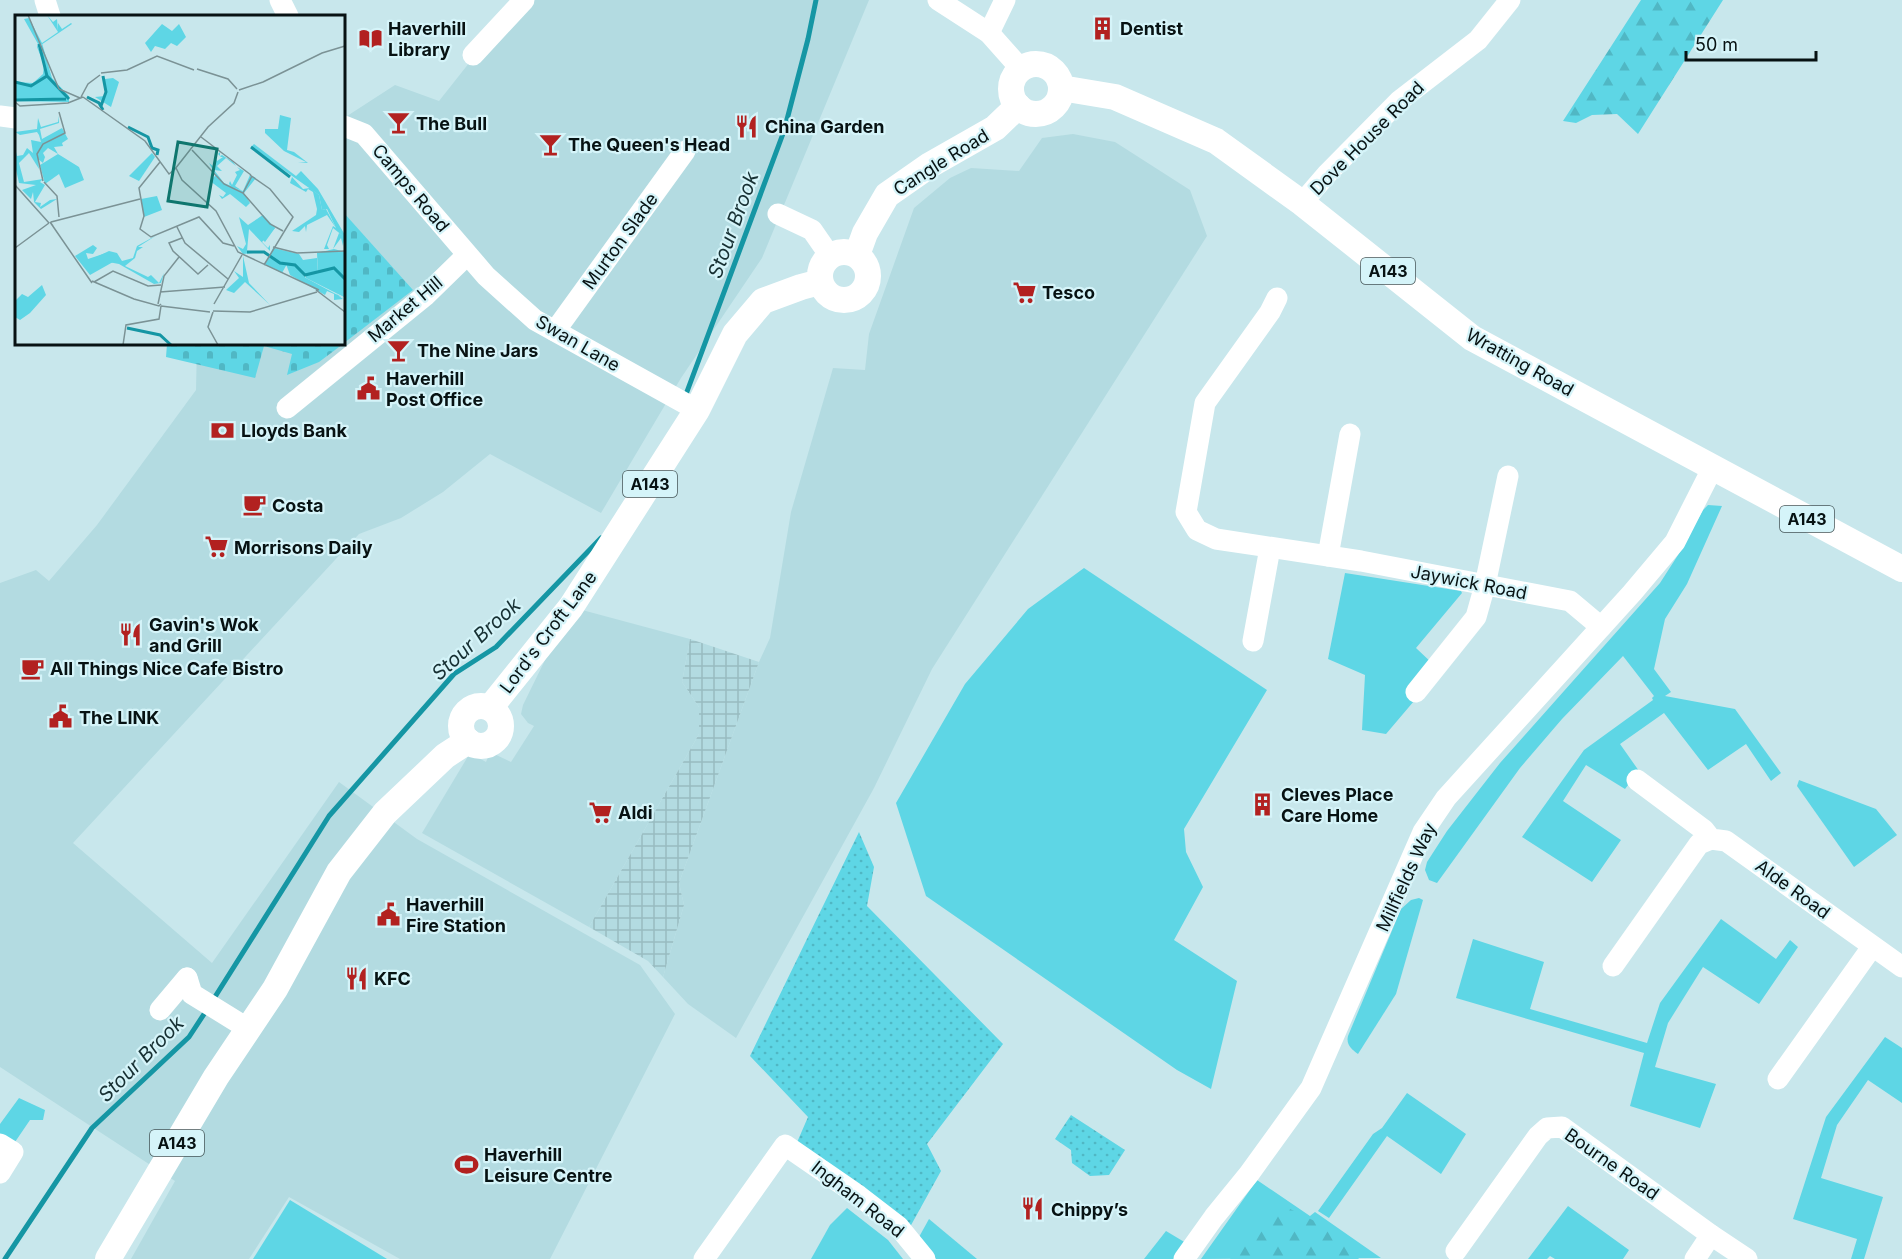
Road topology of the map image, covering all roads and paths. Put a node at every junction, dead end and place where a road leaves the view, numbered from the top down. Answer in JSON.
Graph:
{"nodes":[{"id":1,"x":45,"y":0,"type":"edge"},
{"id":2,"x":280,"y":0,"type":"edge"},
{"id":3,"x":524,"y":0,"type":"edge"},
{"id":4,"x":938,"y":0,"type":"edge"},
{"id":5,"x":1005,"y":0,"type":"edge"},
{"id":6,"x":1510,"y":0,"type":"edge"},
{"id":7,"x":50,"y":15,"type":"edge"},
{"id":8,"x":288,"y":15,"type":"edge"},
{"id":9,"x":989,"y":33,"type":"junction"},
{"id":10,"x":473,"y":55,"type":"dead end"},
{"id":11,"x":1021,"y":69,"type":"junction"},
{"id":12,"x":1061,"y":88,"type":"junction"},
{"id":13,"x":1018,"y":106,"type":"junction"},
{"id":14,"x":0,"y":116,"type":"edge"},
{"id":15,"x":15,"y":118,"type":"edge"},
{"id":16,"x":345,"y":126,"type":"edge"},
{"id":17,"x":685,"y":151,"type":"dead end"},
{"id":18,"x":1302,"y":203,"type":"junction"},
{"id":19,"x":778,"y":214,"type":"dead end"},
{"id":20,"x":857,"y":255,"type":"junction"},
{"id":21,"x":830,"y":256,"type":"junction"},
{"id":22,"x":470,"y":257,"type":"junction"},
{"id":23,"x":820,"y":282,"type":"junction"},
{"id":24,"x":1277,"y":298,"type":"dead end"},
{"id":25,"x":555,"y":331,"type":"junction"},
{"id":26,"x":287,"y":408,"type":"dead end"},
{"id":27,"x":695,"y":409,"type":"junction"},
{"id":28,"x":1350,"y":434,"type":"dead end"},
{"id":29,"x":1713,"y":467,"type":"junction"},
{"id":30,"x":1508,"y":476,"type":"dead end"},
{"id":31,"x":1270,"y":548,"type":"junction"},
{"id":32,"x":1328,"y":556,"type":"junction"},
{"id":33,"x":1902,"y":569,"type":"edge"},
{"id":34,"x":1485,"y":585,"type":"junction"},
{"id":35,"x":1601,"y":627,"type":"junction"},
{"id":36,"x":1252,"y":641,"type":"dead end"},
{"id":37,"x":1416,"y":692,"type":"dead end"},
{"id":38,"x":1637,"y":780,"type":"dead end"},
{"id":39,"x":1711,"y":839,"type":"junction"},
{"id":40,"x":1872,"y":947,"type":"junction"},
{"id":41,"x":1613,"y":966,"type":"dead end"},
{"id":42,"x":1902,"y":967,"type":"edge"},
{"id":43,"x":160,"y":1010,"type":"dead end"},
{"id":44,"x":238,"y":1022,"type":"junction"},
{"id":45,"x":1778,"y":1079,"type":"dead end"},
{"id":46,"x":6,"y":1148,"type":"edge"},
{"id":47,"x":0,"y":1173,"type":"edge"},
{"id":48,"x":1711,"y":1235,"type":"junction"},
{"id":49,"x":1456,"y":1251,"type":"dead end"},
{"id":50,"x":1185,"y":1258,"type":"edge"},
{"id":51,"x":108,"y":1259,"type":"edge"},
{"id":52,"x":704,"y":1259,"type":"edge"},
{"id":53,"x":926,"y":1259,"type":"edge"},
{"id":54,"x":1695,"y":1259,"type":"edge"},
{"id":55,"x":1747,"y":1259,"type":"edge"}],
"edges":[{"from":1,"to":7,"type":"street"},
{"from":2,"to":8,"type":"street"},
{"from":3,"to":10,"type":"street"},
{"from":4,"to":9,"type":"street"},
{"from":5,"to":9,"type":"street"},
{"from":6,"to":18,"type":"street","name":"Dove House Road"},
{"from":9,"to":11,"type":"street"},
{"from":11,"to":12,"type":"main road"},
{"from":11,"to":13,"type":"main road"},
{"from":12,"to":13,"type":"main road"},
{"from":12,"to":18,"type":"main road","name":"Wratting Road","number":"A143"},
{"from":13,"to":20,"type":"main road","name":"Cangle Road"},
{"from":14,"to":15,"type":"street"},
{"from":16,"to":22,"type":"street","name":"Camps Road"},
{"from":17,"to":25,"type":"street","name":"Murton Slade"},
{"from":18,"to":29,"type":"main road","name":"Wratting Road","number":"A143"},
{"from":19,"to":21,"type":"street"},
{"from":20,"to":21,"type":"main road"},
{"from":20,"to":23,"type":"main road"},
{"from":21,"to":23,"type":"main road"},
{"from":22,"to":25,"type":"street","name":"Swan Lane"},
{"from":22,"to":26,"type":"street","name":"Market Hill"},
{"from":23,"to":27,"type":"main road","name":"Lord's Croft Lane","number":"A143"},
{"from":24,"to":31,"type":"street","name":"Jaywick Road"},
{"from":25,"to":27,"type":"street","name":"Swan Lane"},
{"from":27,"to":44,"type":"main road","name":"Lord's Croft Lane","number":"A143"},
{"from":28,"to":32,"type":"street"},
{"from":29,"to":33,"type":"main road","name":"Wratting Road","number":"A143"},
{"from":29,"to":35,"type":"street","name":"Millfields Way"},
{"from":30,"to":34,"type":"street"},
{"from":31,"to":32,"type":"street","name":"Jaywick Road"},
{"from":31,"to":36,"type":"street"},
{"from":32,"to":34,"type":"street","name":"Jaywick Road"},
{"from":34,"to":35,"type":"street","name":"Jaywick Road"},
{"from":34,"to":37,"type":"street"},
{"from":35,"to":50,"type":"street","name":"Millfields Way"},
{"from":38,"to":39,"type":"street","name":"Alde Road"},
{"from":39,"to":40,"type":"street","name":"Alde Road"},
{"from":39,"to":41,"type":"street"},
{"from":40,"to":42,"type":"street","name":"Alde Road"},
{"from":40,"to":45,"type":"street"},
{"from":43,"to":44,"type":"street"},
{"from":44,"to":51,"type":"main road","number":"A143"},
{"from":46,"to":47,"type":"street"},
{"from":48,"to":49,"type":"street","name":"Bourne Road"},
{"from":48,"to":54,"type":"street"},
{"from":48,"to":55,"type":"street","name":"Bourne Road"},
{"from":52,"to":53,"type":"street","name":"Ingham Road"}]}
